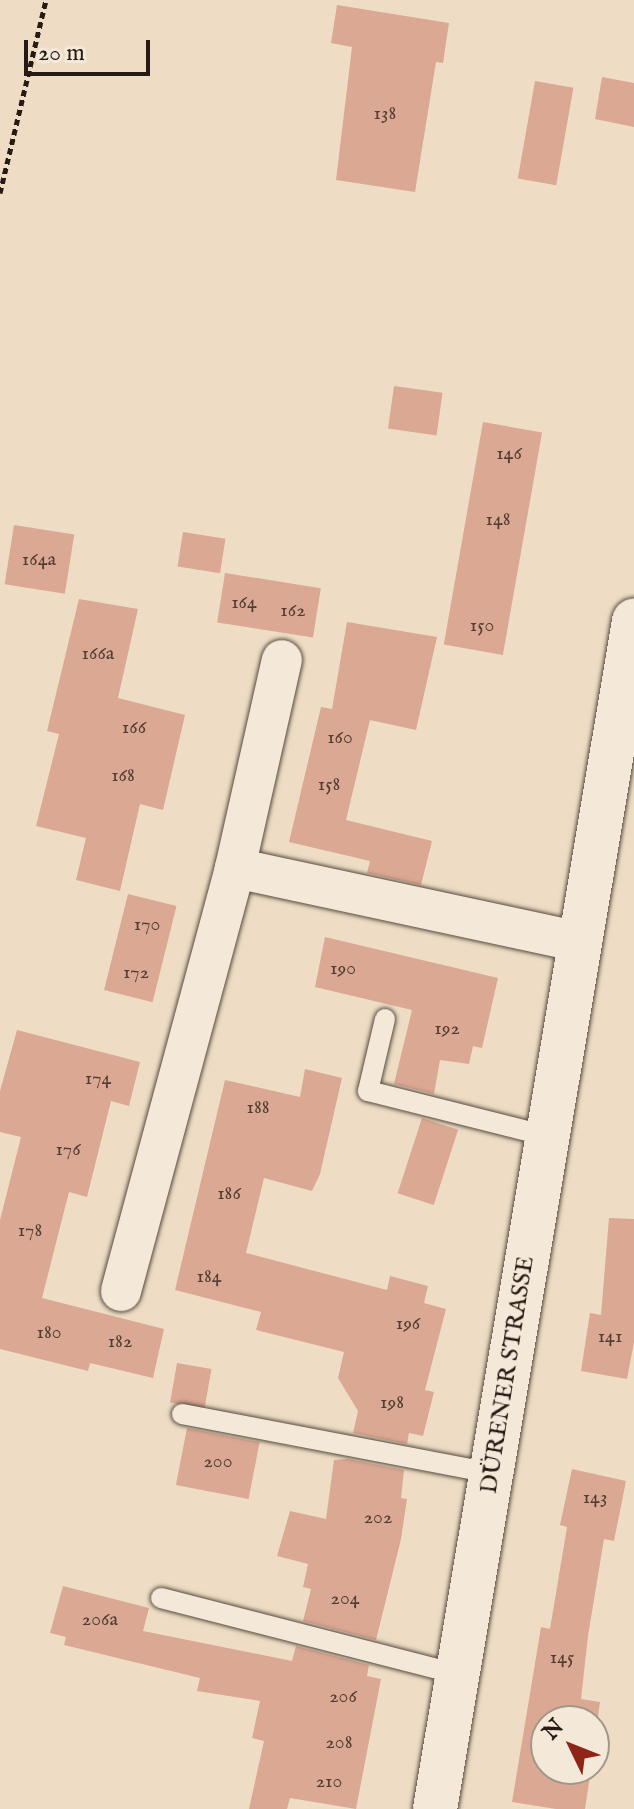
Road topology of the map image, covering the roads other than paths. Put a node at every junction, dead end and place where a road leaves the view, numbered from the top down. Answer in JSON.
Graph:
{"nodes":[{"id":1,"x":634,"y":621,"type":"edge"},
{"id":2,"x":282,"y":660,"type":"dead end"},
{"id":3,"x":235,"y":868,"type":"junction"},
{"id":4,"x":579,"y":942,"type":"junction"},
{"id":5,"x":385,"y":1019,"type":"dead end"},
{"id":6,"x":547,"y":1136,"type":"junction"},
{"id":7,"x":121,"y":1291,"type":"dead end"},
{"id":8,"x":182,"y":1414,"type":"dead end"},
{"id":9,"x":492,"y":1473,"type":"junction"},
{"id":10,"x":161,"y":1598,"type":"dead end"},
{"id":11,"x":457,"y":1674,"type":"junction"},
{"id":12,"x":435,"y":1809,"type":"edge"}],
"edges":[{"from":1,"to":4,"type":"street","name":"DÜRENER STRASSE"},
{"from":2,"to":3,"type":"street"},
{"from":3,"to":4,"type":"street"},
{"from":3,"to":7,"type":"street"},
{"from":4,"to":6,"type":"street","name":"DÜRENER STRASSE"},
{"from":5,"to":6,"type":"lane"},
{"from":6,"to":9,"type":"street","name":"DÜRENER STRASSE"},
{"from":8,"to":9,"type":"lane"},
{"from":9,"to":11,"type":"street","name":"DÜRENER STRASSE"},
{"from":10,"to":11,"type":"lane"},
{"from":11,"to":12,"type":"street","name":"DÜRENER STRASSE"}]}
